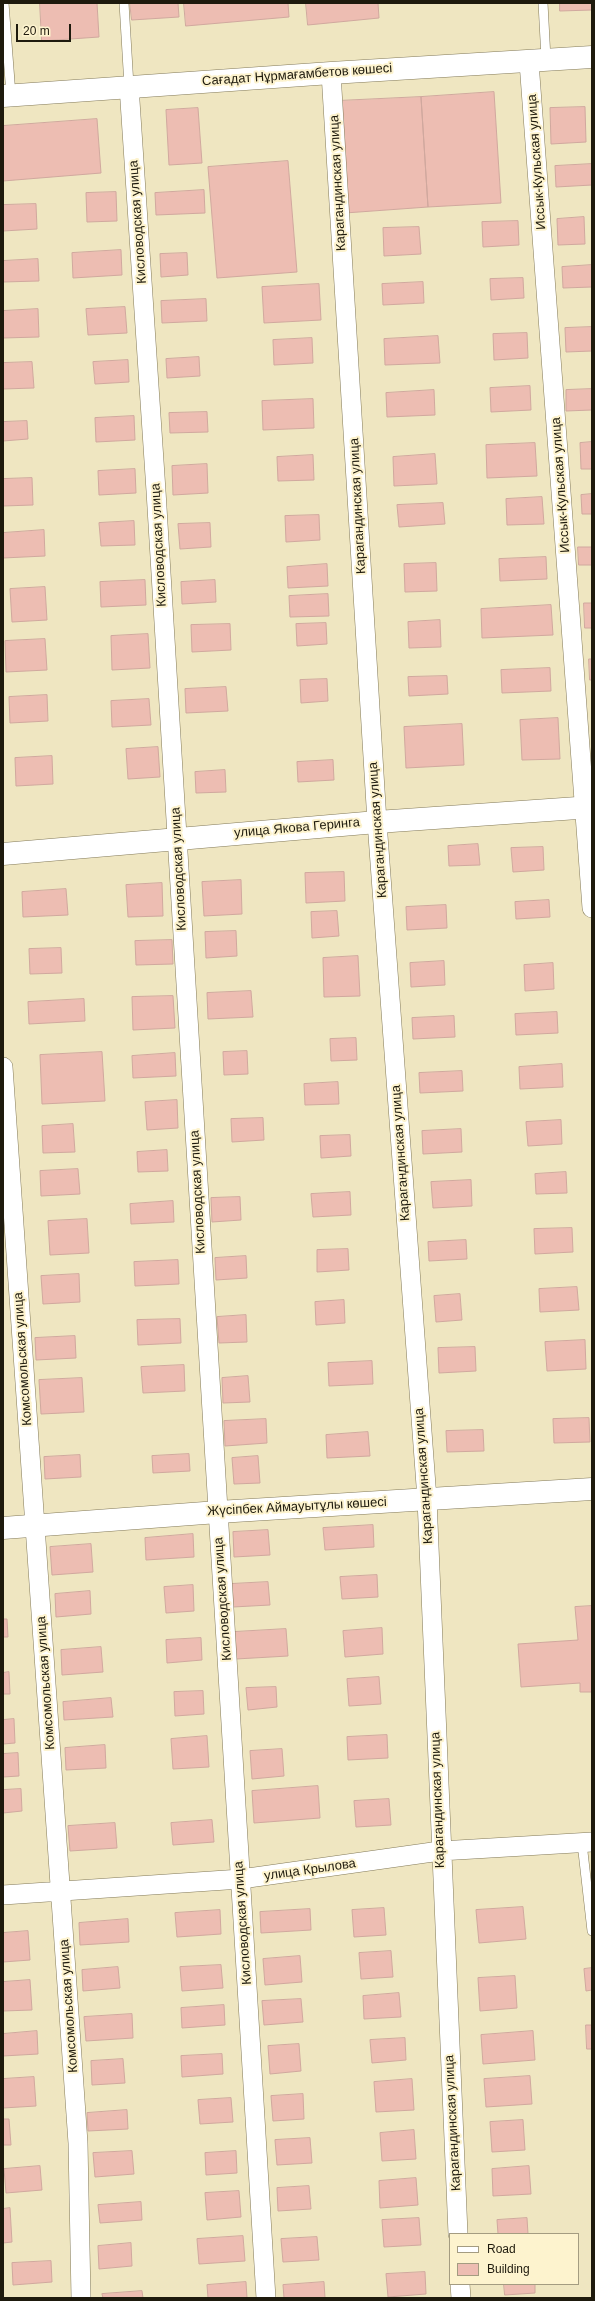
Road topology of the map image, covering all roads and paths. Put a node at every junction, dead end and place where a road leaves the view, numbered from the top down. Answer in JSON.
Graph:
{"nodes":[{"id":1,"x":4,"y":3,"type":"edge"},
{"id":2,"x":124,"y":3,"type":"edge"},
{"id":3,"x":543,"y":3,"type":"edge"},
{"id":4,"x":592,"y":57,"type":"edge"},
{"id":5,"x":538,"y":61,"type":"junction"},
{"id":6,"x":331,"y":72,"type":"junction"},
{"id":7,"x":129,"y":86,"type":"junction"},
{"id":8,"x":7,"y":95,"type":"edge"},
{"id":9,"x":589,"y":808,"type":"edge"},
{"id":10,"x":377,"y":822,"type":"junction"},
{"id":11,"x":177,"y":839,"type":"junction"},
{"id":12,"x":3,"y":854,"type":"edge"},
{"id":13,"x":592,"y":908,"type":"edge"},
{"id":14,"x":3,"y":1067,"type":"edge"},
{"id":15,"x":592,"y":1489,"type":"edge"},
{"id":16,"x":427,"y":1500,"type":"junction"},
{"id":17,"x":218,"y":1512,"type":"junction"},
{"id":18,"x":35,"y":1526,"type":"junction"},
{"id":19,"x":3,"y":1528,"type":"edge"},
{"id":20,"x":587,"y":1842,"type":"edge"},
{"id":21,"x":440,"y":1851,"type":"junction"},
{"id":22,"x":241,"y":1879,"type":"junction"},
{"id":23,"x":61,"y":1893,"type":"junction"},
{"id":24,"x":3,"y":1895,"type":"edge"},
{"id":25,"x":592,"y":1930,"type":"edge"},
{"id":26,"x":458,"y":2233,"type":"edge"},
{"id":27,"x":460,"y":2285,"type":"edge"},
{"id":28,"x":81,"y":2298,"type":"edge"},
{"id":29,"x":266,"y":2298,"type":"edge"},
{"id":30,"x":461,"y":2298,"type":"edge"}],
"edges":[{"from":1,"to":8,"type":"lane"},
{"from":2,"to":7,"type":"lane"},
{"from":3,"to":5,"type":"lane"},
{"from":4,"to":5,"type":"street","name":"Сағадат Нұрмағамбетов көшесі"},
{"from":5,"to":6,"type":"street","name":"Сағадат Нұрмағамбетов көшесі"},
{"from":5,"to":9,"type":"street","name":"Иссык-Кульская улица"},
{"from":6,"to":7,"type":"street","name":"Сағадат Нұрмағамбетов көшесі"},
{"from":6,"to":10,"type":"street","name":"Карагандинская улица"},
{"from":7,"to":8,"type":"street","name":"Сағадат Нұрмағамбетов көшесі"},
{"from":7,"to":11,"type":"street","name":"Кисловодская улица"},
{"from":9,"to":10,"type":"street","name":"улица Якова Геринга"},
{"from":9,"to":13,"type":"street","name":"Иссык-Кульская улица"},
{"from":10,"to":11,"type":"street","name":"улица Якова Геринга"},
{"from":10,"to":16,"type":"street","name":"Карагандинская улица"},
{"from":11,"to":12,"type":"street","name":"улица Якова Геринга"},
{"from":11,"to":17,"type":"street","name":"Кисловодская улица"},
{"from":14,"to":18,"type":"street","name":"Комсомольская улица"},
{"from":15,"to":16,"type":"street","name":"Жүсіпбек Аймауытұлы көшесі"},
{"from":16,"to":17,"type":"street","name":"Жүсіпбек Аймауытұлы көшесі"},
{"from":16,"to":21,"type":"street","name":"Карагандинская улица"},
{"from":17,"to":18,"type":"street","name":"Жүсіпбек Аймауытұлы көшесі"},
{"from":17,"to":22,"type":"street","name":"Кисловодская улица"},
{"from":18,"to":19,"type":"street","name":"Жүсіпбек Аймауытұлы көшесі"},
{"from":18,"to":23,"type":"street","name":"Комсомольская улица"},
{"from":20,"to":21,"type":"street","name":"улица Крылова"},
{"from":20,"to":25,"type":"lane"},
{"from":21,"to":22,"type":"street","name":"улица Крылова"},
{"from":21,"to":26,"type":"street","name":"Карагандинская улица"},
{"from":22,"to":23,"type":"street","name":"улица Крылова"},
{"from":22,"to":29,"type":"street","name":"Кисловодская улица"},
{"from":23,"to":24,"type":"street","name":"улица Крылова"},
{"from":23,"to":28,"type":"street","name":"Комсомольская улица"},
{"from":27,"to":30,"type":"street"}]}
